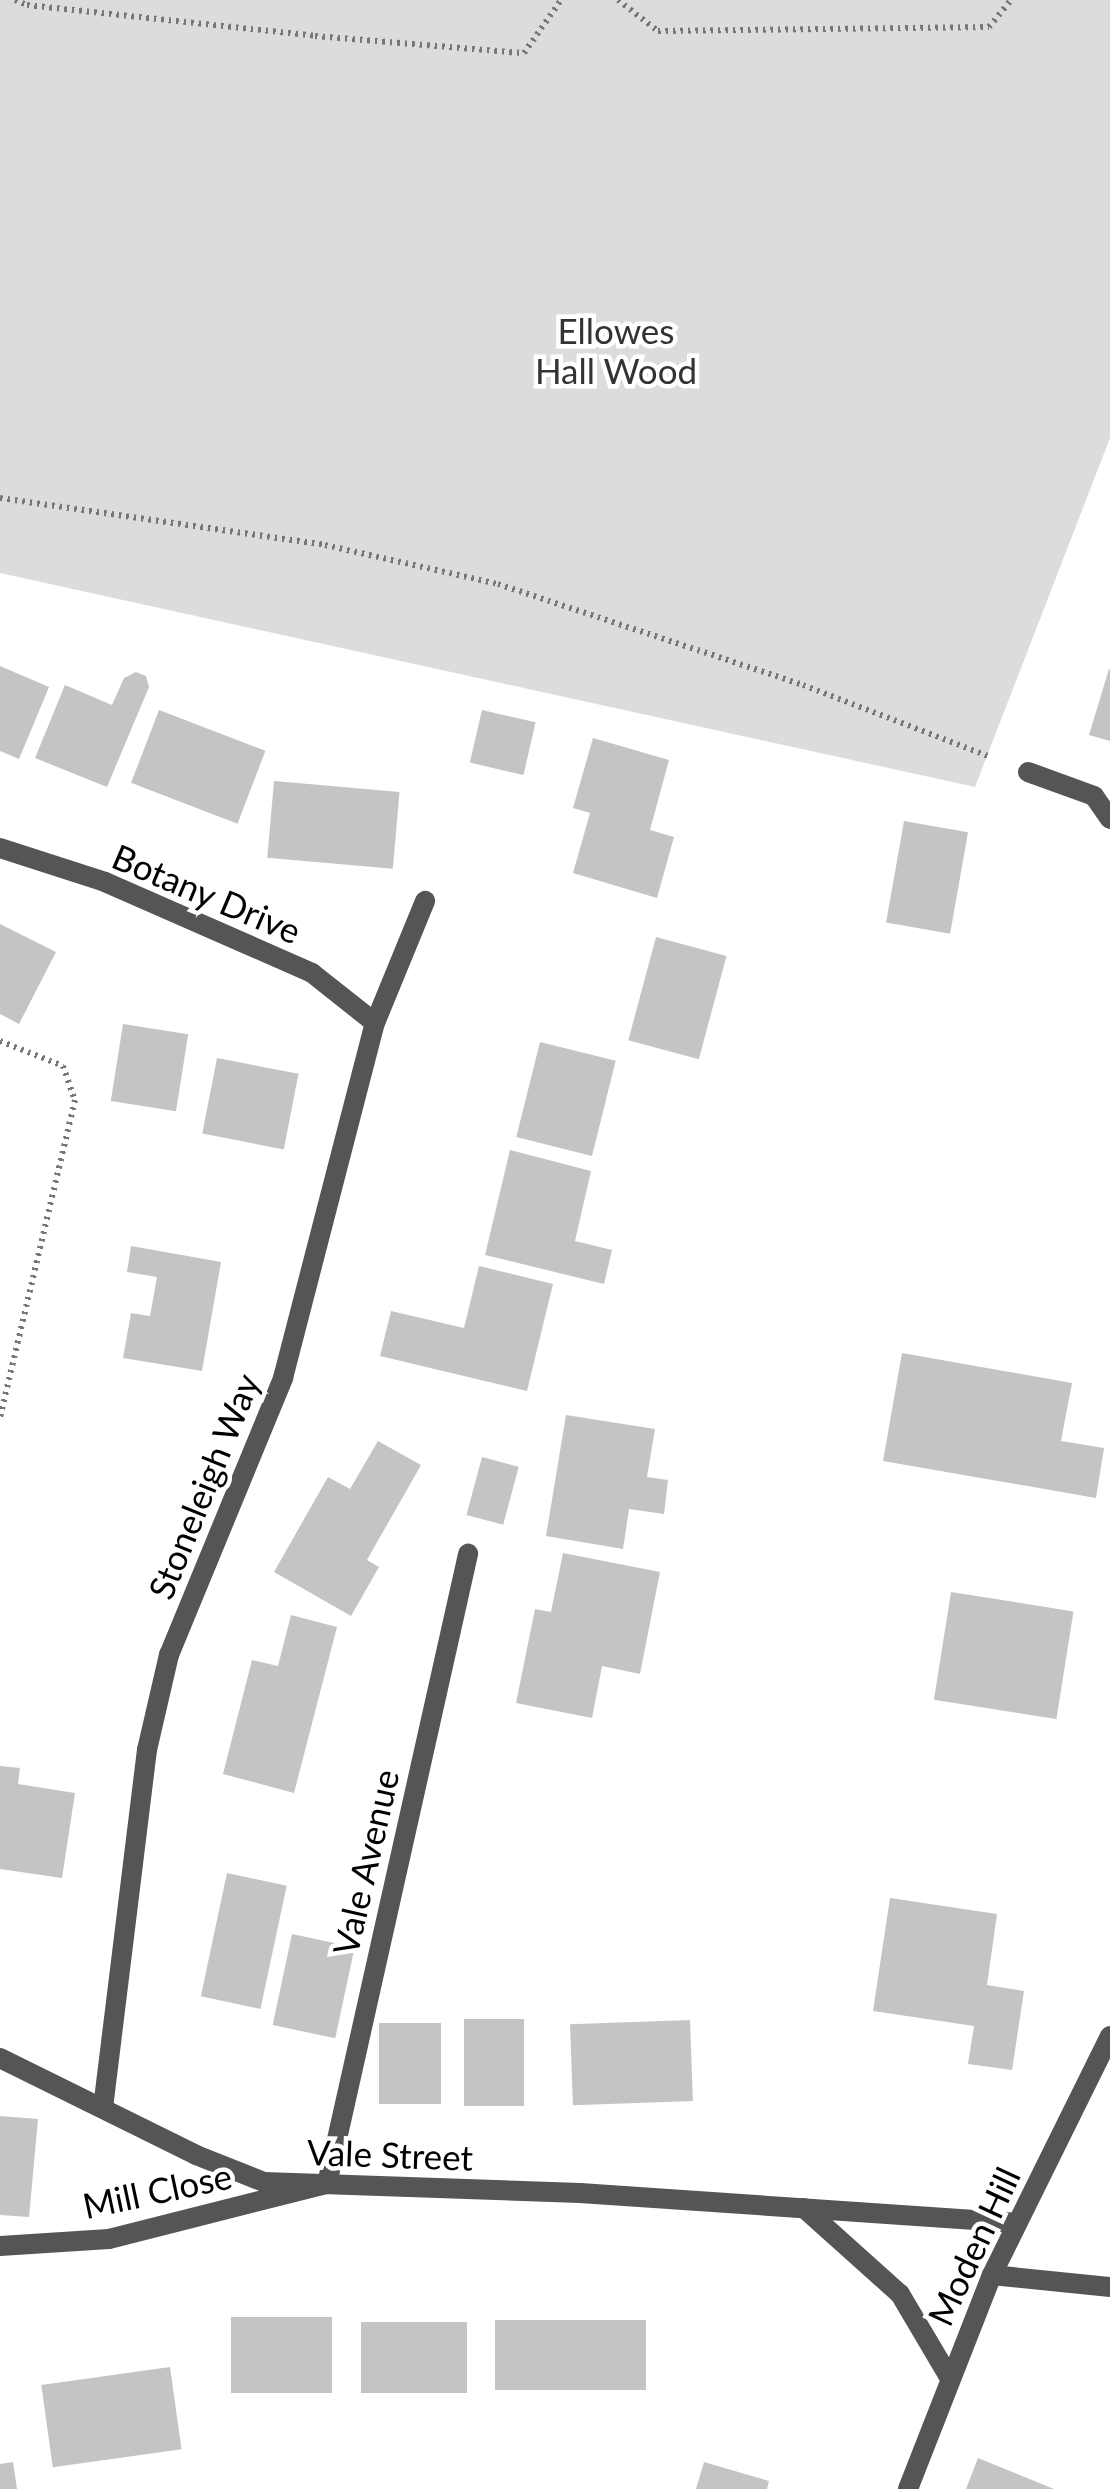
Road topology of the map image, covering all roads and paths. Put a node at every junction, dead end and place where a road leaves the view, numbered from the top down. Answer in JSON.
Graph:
{"nodes":[{"id":1,"x":15,"y":0,"type":"edge"},
{"id":2,"x":561,"y":0,"type":"edge"},
{"id":3,"x":618,"y":0,"type":"edge"},
{"id":4,"x":1011,"y":0,"type":"edge"},
{"id":5,"x":0,"y":498,"type":"edge"},
{"id":6,"x":1028,"y":772,"type":"joint"},
{"id":7,"x":1110,"y":820,"type":"edge"},
{"id":8,"x":0,"y":848,"type":"edge"},
{"id":9,"x":425,"y":901,"type":"dead end"},
{"id":10,"x":375,"y":1023,"type":"junction"},
{"id":11,"x":0,"y":1041,"type":"edge"},
{"id":12,"x":0,"y":1418,"type":"edge"},
{"id":13,"x":468,"y":1554,"type":"dead end"},
{"id":14,"x":1110,"y":2036,"type":"edge"},
{"id":15,"x":0,"y":2058,"type":"edge"},
{"id":16,"x":103,"y":2108,"type":"junction"},
{"id":17,"x":326,"y":2184,"type":"junction"},
{"id":18,"x":804,"y":2208,"type":"junction"},
{"id":19,"x":1015,"y":2223,"type":"junction"},
{"id":20,"x":0,"y":2246,"type":"edge"},
{"id":21,"x":992,"y":2275,"type":"junction"},
{"id":22,"x":1110,"y":2287,"type":"edge"},
{"id":23,"x":949,"y":2377,"type":"junction"},
{"id":24,"x":908,"y":2489,"type":"edge"}],
"edges":[{"from":1,"to":2,"type":"path"},
{"from":3,"to":4,"type":"path"},
{"from":5,"to":6,"type":"path"},
{"from":6,"to":7,"type":"street"},
{"from":8,"to":10,"type":"street","name":"Botany Drive"},
{"from":9,"to":10,"type":"street","name":"Stoneleigh Way"},
{"from":10,"to":16,"type":"street","name":"Stoneleigh Way"},
{"from":11,"to":12,"type":"path"},
{"from":13,"to":17,"type":"street","name":"Vale Avenue"},
{"from":14,"to":19,"type":"street","name":"Moden Hill"},
{"from":15,"to":16,"type":"street","name":"Vale Street"},
{"from":16,"to":17,"type":"street","name":"Vale Street"},
{"from":17,"to":18,"type":"street","name":"Vale Street"},
{"from":17,"to":20,"type":"street","name":"Mill Close"},
{"from":18,"to":19,"type":"street","name":"Vale Street"},
{"from":18,"to":23,"type":"street"},
{"from":19,"to":21,"type":"street","name":"Moden Hill"},
{"from":21,"to":22,"type":"street"},
{"from":21,"to":23,"type":"street","name":"Moden Hill"},
{"from":23,"to":24,"type":"street","name":"Moden Hill"}]}
